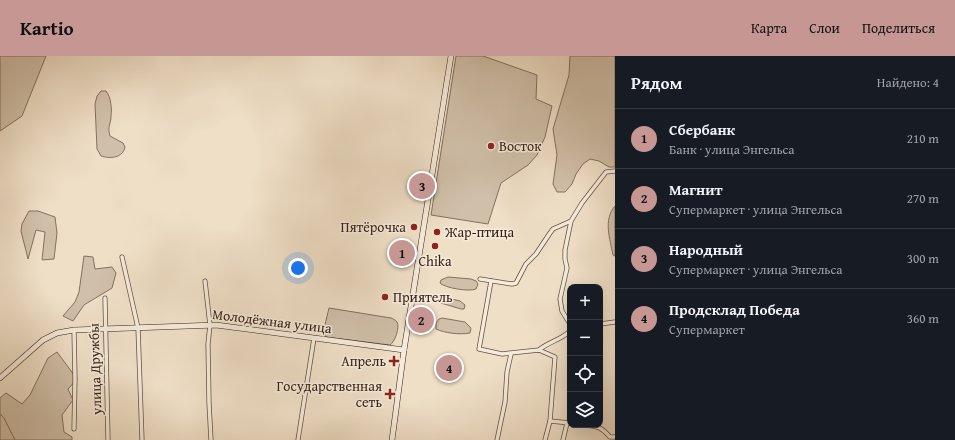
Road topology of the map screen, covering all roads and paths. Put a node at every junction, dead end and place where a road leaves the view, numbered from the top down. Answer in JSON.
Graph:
{"nodes":[{"id":1,"x":451,"y":56,"type":"edge"},
{"id":2,"x":615,"y":171,"type":"edge"},
{"id":3,"x":571,"y":222,"type":"junction"},
{"id":4,"x":122,"y":257,"type":"dead end"},
{"id":5,"x":480,"y":279,"type":"dead end"},
{"id":6,"x":205,"y":281,"type":"dead end"},
{"id":7,"x":491,"y":281,"type":"junction"},
{"id":8,"x":105,"y":298,"type":"dead end"},
{"id":9,"x":568,"y":320,"type":"edge"},
{"id":10,"x":615,"y":322,"type":"edge"},
{"id":11,"x":603,"y":324,"type":"edge"},
{"id":12,"x":210,"y":325,"type":"junction"},
{"id":13,"x":105,"y":328,"type":"junction"},
{"id":14,"x":138,"y":328,"type":"junction"},
{"id":15,"x":74,"y":330,"type":"junction"},
{"id":16,"x":567,"y":334,"type":"edge"},
{"id":17,"x":314,"y":338,"type":"junction"},
{"id":18,"x":404,"y":350,"type":"junction"},
{"id":19,"x":539,"y":350,"type":"junction"},
{"id":20,"x":510,"y":354,"type":"junction"},
{"id":21,"x":0,"y":378,"type":"edge"},
{"id":22,"x":550,"y":420,"type":"junction"},
{"id":23,"x":567,"y":423,"type":"edge"},
{"id":24,"x":567,"y":426,"type":"edge"},
{"id":25,"x":602,"y":428,"type":"edge"},
{"id":26,"x":74,"y":429,"type":"dead end"},
{"id":27,"x":615,"y":437,"type":"edge"},
{"id":28,"x":108,"y":440,"type":"edge"},
{"id":29,"x":142,"y":440,"type":"edge"},
{"id":30,"x":211,"y":440,"type":"edge"},
{"id":31,"x":298,"y":440,"type":"edge"},
{"id":32,"x":392,"y":440,"type":"edge"},
{"id":33,"x":496,"y":440,"type":"edge"},
{"id":34,"x":545,"y":440,"type":"edge"},
{"id":35,"x":563,"y":440,"type":"edge"}],
"edges":[{"from":1,"to":18,"type":"main road"},
{"from":2,"to":3,"type":"street"},
{"from":3,"to":7,"type":"street"},
{"from":3,"to":9,"type":"street"},
{"from":4,"to":14,"type":"street"},
{"from":5,"to":7,"type":"street"},
{"from":6,"to":12,"type":"street"},
{"from":7,"to":20,"type":"street"},
{"from":8,"to":13,"type":"street","name":"улица Дружбы"},
{"from":10,"to":11,"type":"street"},
{"from":12,"to":14,"type":"main road","name":"Молодёжная улица"},
{"from":12,"to":17,"type":"main road","name":"Молодёжная улица"},
{"from":12,"to":30,"type":"street"},
{"from":13,"to":14,"type":"main road","name":"Молодёжная улица"},
{"from":13,"to":15,"type":"main road","name":"Молодёжная улица"},
{"from":13,"to":28,"type":"street","name":"улица Дружбы"},
{"from":14,"to":29,"type":"street"},
{"from":15,"to":21,"type":"main road","name":"Молодёжная улица"},
{"from":15,"to":26,"type":"street"},
{"from":16,"to":19,"type":"street"},
{"from":17,"to":18,"type":"main road","name":"Молодёжная улица"},
{"from":17,"to":31,"type":"street"},
{"from":18,"to":32,"type":"main road"},
{"from":19,"to":20,"type":"street"},
{"from":19,"to":22,"type":"street"},
{"from":20,"to":33,"type":"street"},
{"from":22,"to":23,"type":"street"},
{"from":22,"to":34,"type":"street"},
{"from":24,"to":35,"type":"street"},
{"from":25,"to":27,"type":"street"}]}
